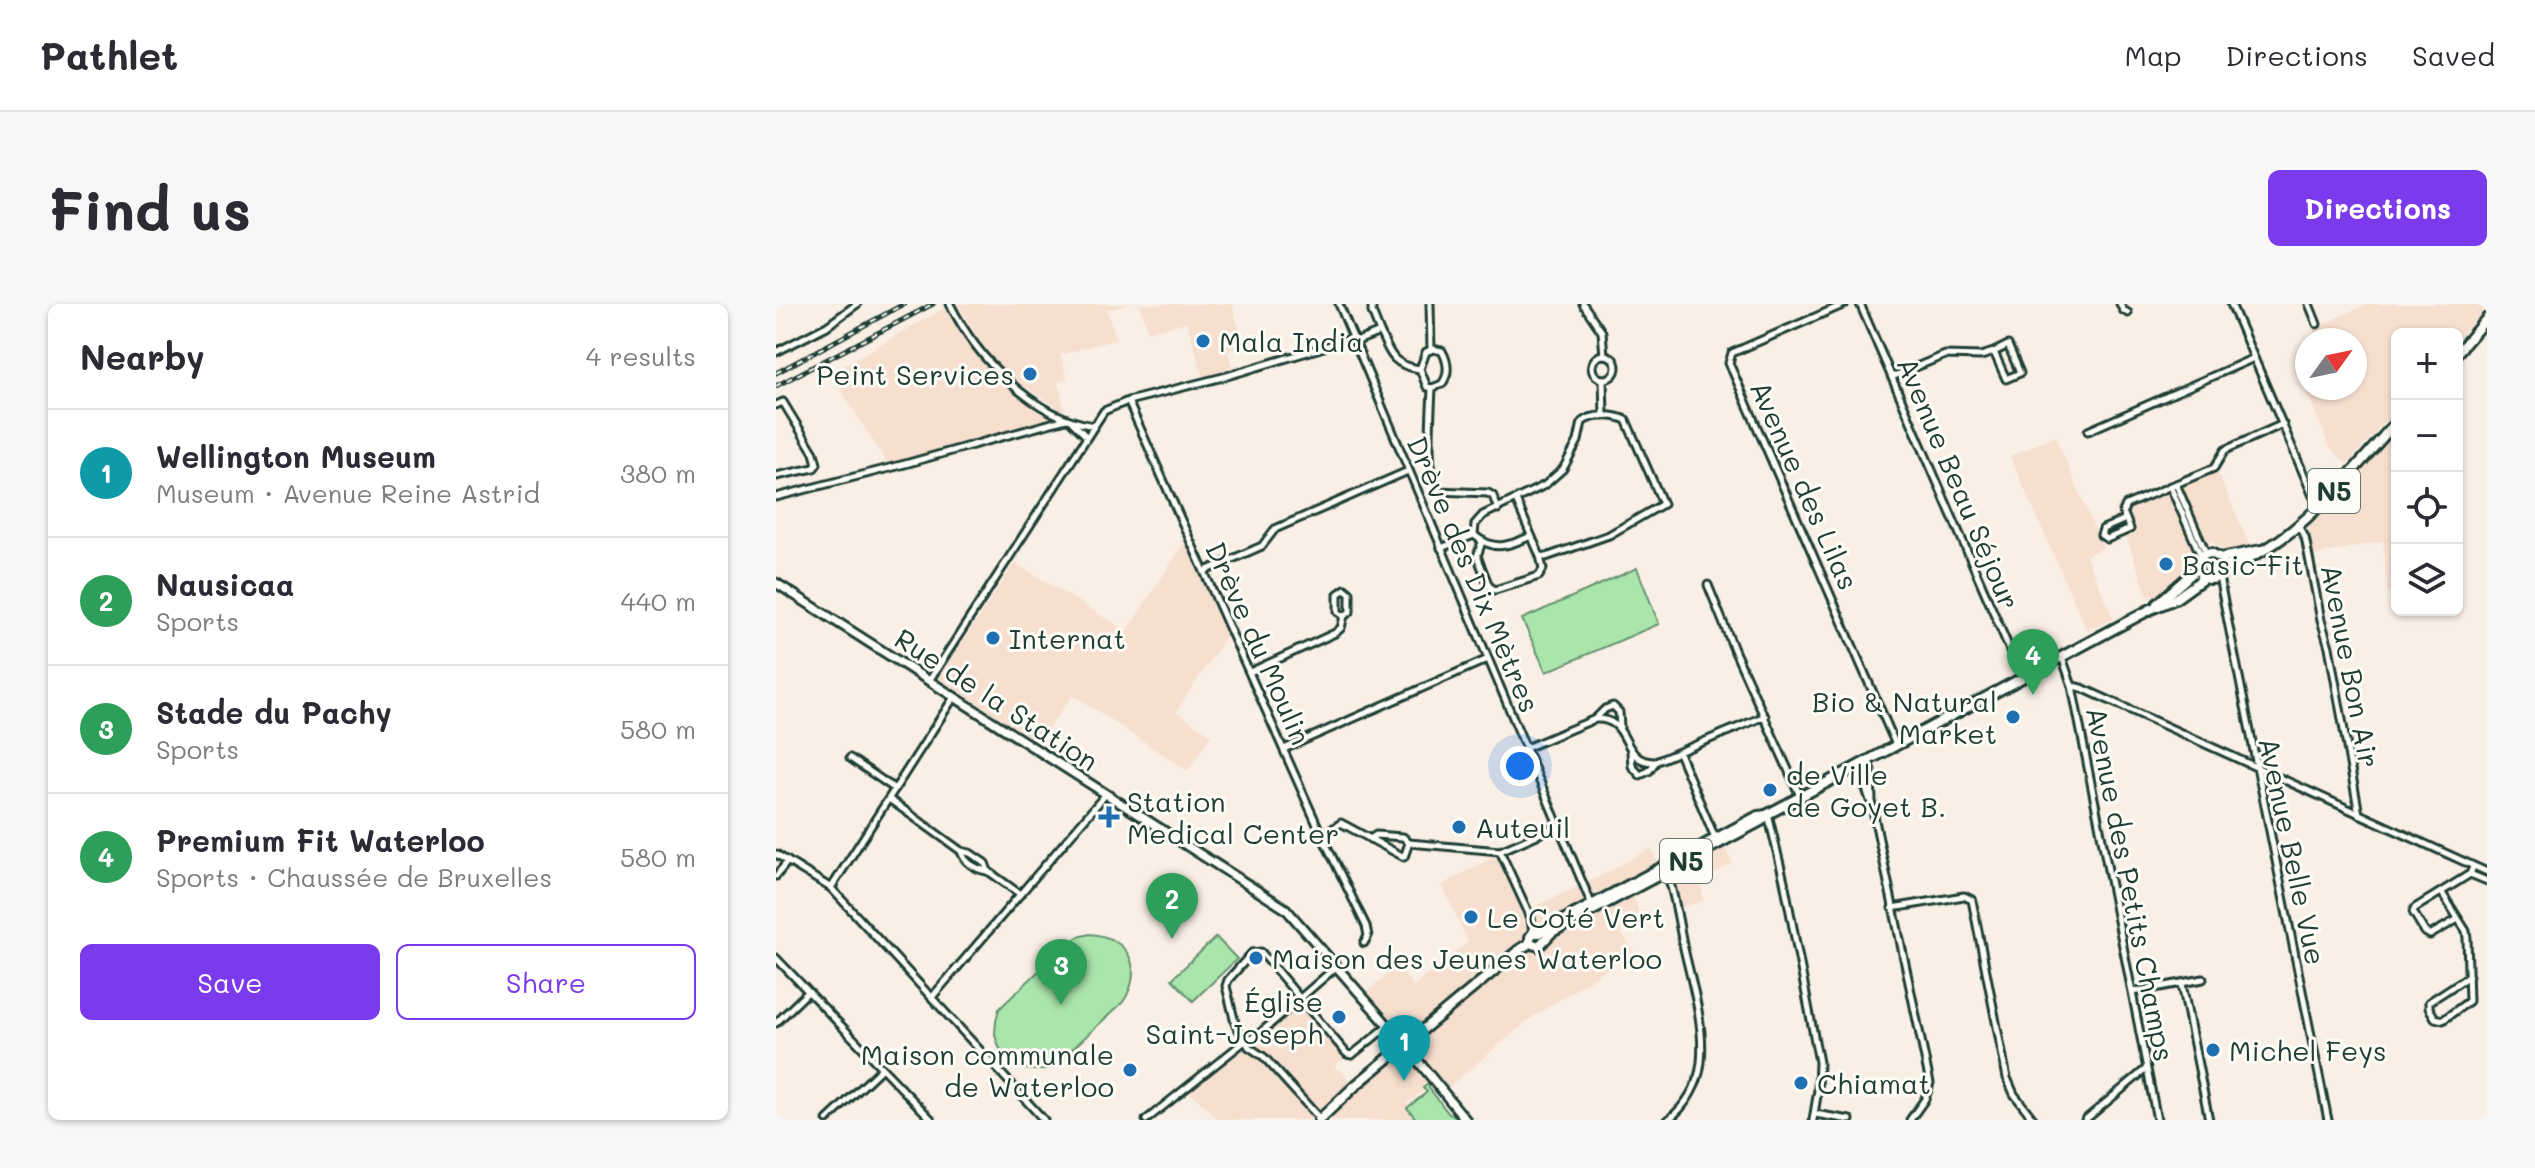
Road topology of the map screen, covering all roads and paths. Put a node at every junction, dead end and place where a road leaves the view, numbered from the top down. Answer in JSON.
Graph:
{"nodes":[{"id":1,"x":845,"y":304,"type":"edge"},
{"id":2,"x":856,"y":304,"type":"edge"},
{"id":3,"x":950,"y":304,"type":"edge"},
{"id":4,"x":1339,"y":304,"type":"edge"},
{"id":5,"x":1372,"y":304,"type":"edge"},
{"id":6,"x":1430,"y":304,"type":"edge"},
{"id":7,"x":1583,"y":304,"type":"edge"},
{"id":8,"x":1845,"y":304,"type":"edge"},
{"id":9,"x":1860,"y":304,"type":"edge"},
{"id":10,"x":2120,"y":304,"type":"edge"},
{"id":11,"x":2231,"y":304,"type":"edge"},
{"id":12,"x":2309,"y":304,"type":"edge"},
{"id":13,"x":2128,"y":313,"type":"dead end"},
{"id":14,"x":844,"y":314,"type":"junction"},
{"id":15,"x":2487,"y":318,"type":"edge"},
{"id":16,"x":2317,"y":324,"type":"dead end"},
{"id":17,"x":1380,"y":332,"type":"junction"},
{"id":18,"x":1355,"y":340,"type":"junction"},
{"id":19,"x":2463,"y":346,"type":"edge"},
{"id":20,"x":1431,"y":350,"type":"junction"},
{"id":21,"x":776,"y":352,"type":"edge"},
{"id":22,"x":1994,"y":352,"type":"junction"},
{"id":23,"x":1604,"y":355,"type":"junction"},
{"id":24,"x":2254,"y":358,"type":"junction"},
{"id":25,"x":1420,"y":369,"type":"junction"},
{"id":26,"x":1892,"y":377,"type":"junction"},
{"id":27,"x":1603,"y":379,"type":"junction"},
{"id":28,"x":1432,"y":388,"type":"junction"},
{"id":29,"x":1128,"y":401,"type":"junction"},
{"id":30,"x":776,"y":405,"type":"edge"},
{"id":31,"x":1604,"y":416,"type":"junction"},
{"id":32,"x":1066,"y":419,"type":"junction"},
{"id":33,"x":2283,"y":424,"type":"junction"},
{"id":34,"x":1094,"y":426,"type":"junction"},
{"id":35,"x":2391,"y":428,"type":"edge"},
{"id":36,"x":2088,"y":431,"type":"dead end"},
{"id":37,"x":1087,"y":437,"type":"junction"},
{"id":38,"x":1408,"y":471,"type":"junction"},
{"id":39,"x":776,"y":476,"type":"edge"},
{"id":40,"x":2173,"y":485,"type":"junction"},
{"id":41,"x":776,"y":497,"type":"edge"},
{"id":42,"x":1516,"y":500,"type":"junction"},
{"id":43,"x":2320,"y":505,"type":"junction"},
{"id":44,"x":1498,"y":509,"type":"junction"},
{"id":45,"x":2126,"y":519,"type":"junction"},
{"id":46,"x":2298,"y":526,"type":"junction"},
{"id":47,"x":1474,"y":535,"type":"junction"},
{"id":48,"x":1531,"y":536,"type":"junction"},
{"id":49,"x":1482,"y":542,"type":"junction"},
{"id":50,"x":1441,"y":548,"type":"junction"},
{"id":51,"x":2204,"y":554,"type":"junction"},
{"id":52,"x":1540,"y":556,"type":"junction"},
{"id":53,"x":2223,"y":563,"type":"junction"},
{"id":54,"x":2197,"y":569,"type":"junction"},
{"id":55,"x":1205,"y":571,"type":"junction"},
{"id":56,"x":2212,"y":578,"type":"junction"},
{"id":57,"x":776,"y":583,"type":"edge"},
{"id":58,"x":1708,"y":585,"type":"dead end"},
{"id":59,"x":2154,"y":607,"type":"junction"},
{"id":60,"x":1344,"y":616,"type":"junction"},
{"id":61,"x":2062,"y":657,"type":"junction"},
{"id":62,"x":1488,"y":659,"type":"junction"},
{"id":63,"x":1250,"y":672,"type":"junction"},
{"id":64,"x":2022,"y":678,"type":"junction"},
{"id":65,"x":929,"y":681,"type":"junction"},
{"id":66,"x":2072,"y":686,"type":"junction"},
{"id":67,"x":954,"y":697,"type":"junction"},
{"id":68,"x":1765,"y":716,"type":"junction"},
{"id":69,"x":1595,"y":719,"type":"junction"},
{"id":70,"x":1620,"y":728,"type":"junction"},
{"id":71,"x":1896,"y":746,"type":"junction"},
{"id":72,"x":1526,"y":748,"type":"junction"},
{"id":73,"x":1284,"y":749,"type":"junction"},
{"id":74,"x":1631,"y":750,"type":"junction"},
{"id":75,"x":1679,"y":753,"type":"junction"},
{"id":76,"x":850,"y":758,"type":"dead end"},
{"id":77,"x":1655,"y":762,"type":"junction"},
{"id":78,"x":1862,"y":764,"type":"junction"},
{"id":79,"x":2255,"y":767,"type":"junction"},
{"id":80,"x":895,"y":789,"type":"junction"},
{"id":81,"x":1106,"y":794,"type":"junction"},
{"id":82,"x":1800,"y":797,"type":"junction"},
{"id":83,"x":889,"y":799,"type":"junction"},
{"id":84,"x":1768,"y":814,"type":"junction"},
{"id":85,"x":2359,"y":815,"type":"junction"},
{"id":86,"x":1558,"y":826,"type":"junction"},
{"id":87,"x":1322,"y":836,"type":"junction"},
{"id":88,"x":1370,"y":839,"type":"junction"},
{"id":89,"x":1717,"y":841,"type":"junction"},
{"id":90,"x":1409,"y":843,"type":"junction"},
{"id":91,"x":1500,"y":851,"type":"junction"},
{"id":92,"x":776,"y":854,"type":"edge"},
{"id":93,"x":789,"y":861,"type":"junction"},
{"id":94,"x":2473,"y":867,"type":"junction"},
{"id":95,"x":1665,"y":869,"type":"junction"},
{"id":96,"x":2487,"y":872,"type":"edge"},
{"id":97,"x":2470,"y":874,"type":"junction"},
{"id":98,"x":776,"y":876,"type":"edge"},
{"id":99,"x":2487,"y":881,"type":"edge"},
{"id":100,"x":831,"y":888,"type":"junction"},
{"id":101,"x":2442,"y":893,"type":"junction"},
{"id":102,"x":1020,"y":894,"type":"junction"},
{"id":103,"x":1591,"y":903,"type":"junction"},
{"id":104,"x":1603,"y":906,"type":"junction"},
{"id":105,"x":1892,"y":908,"type":"junction"},
{"id":106,"x":2458,"y":919,"type":"junction"},
{"id":107,"x":1574,"y":921,"type":"junction"},
{"id":108,"x":1538,"y":935,"type":"junction"},
{"id":109,"x":1364,"y":943,"type":"dead end"},
{"id":110,"x":776,"y":958,"type":"edge"},
{"id":111,"x":1336,"y":967,"type":"junction"},
{"id":112,"x":2469,"y":976,"type":"junction"},
{"id":113,"x":2203,"y":979,"type":"dead end"},
{"id":114,"x":2182,"y":984,"type":"junction"},
{"id":115,"x":808,"y":992,"type":"junction"},
{"id":116,"x":2133,"y":992,"type":"junction"},
{"id":117,"x":933,"y":996,"type":"junction"},
{"id":118,"x":1300,"y":998,"type":"junction"},
{"id":119,"x":776,"y":1023,"type":"edge"},
{"id":120,"x":1388,"y":1026,"type":"junction"},
{"id":121,"x":1245,"y":1041,"type":"junction"},
{"id":122,"x":1405,"y":1045,"type":"junction"},
{"id":123,"x":2147,"y":1068,"type":"junction"},
{"id":124,"x":881,"y":1069,"type":"junction"},
{"id":125,"x":1814,"y":1117,"type":"edge"},
{"id":126,"x":1320,"y":1119,"type":"edge"},
{"id":127,"x":827,"y":1120,"type":"edge"},
{"id":128,"x":932,"y":1120,"type":"edge"},
{"id":129,"x":1044,"y":1120,"type":"edge"},
{"id":130,"x":1146,"y":1120,"type":"edge"},
{"id":131,"x":1466,"y":1120,"type":"edge"},
{"id":132,"x":1668,"y":1120,"type":"edge"},
{"id":133,"x":1850,"y":1120,"type":"edge"},
{"id":134,"x":1910,"y":1120,"type":"edge"},
{"id":135,"x":2034,"y":1120,"type":"edge"},
{"id":136,"x":2085,"y":1120,"type":"edge"},
{"id":137,"x":2157,"y":1120,"type":"edge"},
{"id":138,"x":2209,"y":1120,"type":"edge"},
{"id":139,"x":2328,"y":1120,"type":"edge"}],
"edges":[{"from":1,"to":14,"type":"street"},
{"from":2,"to":14,"type":"street"},
{"from":3,"to":32,"type":"street"},
{"from":4,"to":18,"type":"street","name":"Drève des Dix Mètres"},
{"from":5,"to":17,"type":"street"},
{"from":6,"to":20,"type":"street"},
{"from":7,"to":23,"type":"street"},
{"from":8,"to":71,"type":"street","name":"Avenue des Lilas"},
{"from":9,"to":26,"type":"street","name":"Avenue Beau Séjour"},
{"from":10,"to":13,"type":"street"},
{"from":11,"to":24,"type":"street"},
{"from":12,"to":16,"type":"street"},
{"from":14,"to":21,"type":"street"},
{"from":15,"to":19,"type":"main road"},
{"from":17,"to":18,"type":"street"},
{"from":17,"to":25,"type":"street"},
{"from":18,"to":29,"type":"street"},
{"from":18,"to":38,"type":"street","name":"Drève des Dix Mètres"},
{"from":20,"to":25,"type":"street"},
{"from":20,"to":28,"type":"street"},
{"from":22,"to":22,"type":"street"},
{"from":22,"to":26,"type":"street"},
{"from":23,"to":27,"type":"street"},
{"from":23,"to":27,"type":"street"},
{"from":24,"to":33,"type":"street"},
{"from":24,"to":36,"type":"street"},
{"from":25,"to":28,"type":"street"},
{"from":26,"to":64,"type":"street","name":"Avenue Beau Séjour"},
{"from":27,"to":31,"type":"street"},
{"from":28,"to":44,"type":"street"},
{"from":29,"to":34,"type":"street"},
{"from":29,"to":55,"type":"street","name":"Drève du Moulin"},
{"from":30,"to":39,"type":"street"},
{"from":31,"to":42,"type":"street"},
{"from":31,"to":52,"type":"street"},
{"from":32,"to":34,"type":"street"},
{"from":32,"to":37,"type":"street"},
{"from":32,"to":41,"type":"street"},
{"from":33,"to":40,"type":"street"},
{"from":33,"to":43,"type":"street"},
{"from":34,"to":37,"type":"street"},
{"from":35,"to":43,"type":"main road","number":"N5"},
{"from":37,"to":65,"type":"street"},
{"from":38,"to":50,"type":"street","name":"Drève des Dix Mètres"},
{"from":38,"to":55,"type":"street"},
{"from":40,"to":45,"type":"street"},
{"from":40,"to":51,"type":"street"},
{"from":42,"to":44,"type":"street"},
{"from":42,"to":48,"type":"street"},
{"from":43,"to":46,"type":"main road","number":"N5"},
{"from":44,"to":47,"type":"street"},
{"from":45,"to":45,"type":"street"},
{"from":46,"to":53,"type":"main road","number":"N5"},
{"from":46,"to":85,"type":"street","name":"Avenue Bon Air"},
{"from":47,"to":49,"type":"street"},
{"from":47,"to":50,"type":"street"},
{"from":48,"to":49,"type":"street"},
{"from":48,"to":52,"type":"street"},
{"from":49,"to":52,"type":"street"},
{"from":50,"to":62,"type":"street","name":"Drève des Dix Mètres"},
{"from":51,"to":53,"type":"main road"},
{"from":51,"to":54,"type":"main road"},
{"from":53,"to":56,"type":"main road","number":"N5"},
{"from":54,"to":56,"type":"main road"},
{"from":54,"to":59,"type":"main road","number":"N5"},
{"from":55,"to":63,"type":"street","name":"Drève du Moulin"},
{"from":56,"to":59,"type":"main road","number":"N5"},
{"from":56,"to":79,"type":"street","name":"Avenue Belle Vue"},
{"from":57,"to":65,"type":"street","name":"Rue de la Station"},
{"from":58,"to":68,"type":"street"},
{"from":59,"to":61,"type":"main road","number":"N5"},
{"from":60,"to":60,"type":"street"},
{"from":60,"to":63,"type":"street"},
{"from":61,"to":64,"type":"main road","number":"N5"},
{"from":61,"to":66,"type":"street","name":"Avenue des Petits Champs"},
{"from":62,"to":72,"type":"street","name":"Drève des Dix Mètres"},
{"from":62,"to":73,"type":"street"},
{"from":63,"to":73,"type":"street","name":"Drève du Moulin"},
{"from":64,"to":71,"type":"main road","number":"N5"},
{"from":65,"to":67,"type":"street","name":"Rue de la Station"},
{"from":66,"to":79,"type":"street"},
{"from":66,"to":116,"type":"street","name":"Avenue des Petits Champs"},
{"from":67,"to":80,"type":"street"},
{"from":67,"to":81,"type":"street","name":"Rue de la Station"},
{"from":68,"to":75,"type":"street"},
{"from":68,"to":82,"type":"street"},
{"from":69,"to":70,"type":"street"},
{"from":69,"to":70,"type":"street"},
{"from":69,"to":72,"type":"street"},
{"from":70,"to":74,"type":"street"},
{"from":71,"to":78,"type":"main road","number":"N5"},
{"from":72,"to":86,"type":"street","name":"Drève des Dix Mètres"},
{"from":73,"to":87,"type":"street","name":"Drève du Moulin"},
{"from":74,"to":77,"type":"street"},
{"from":74,"to":77,"type":"street"},
{"from":75,"to":77,"type":"street"},
{"from":75,"to":89,"type":"street"},
{"from":76,"to":80,"type":"street"},
{"from":78,"to":82,"type":"main road","number":"N5"},
{"from":78,"to":105,"type":"street"},
{"from":79,"to":85,"type":"street"},
{"from":79,"to":139,"type":"street","name":"Avenue Belle Vue"},
{"from":80,"to":83,"type":"street"},
{"from":81,"to":102,"type":"street"},
{"from":81,"to":111,"type":"street","name":"Rue de la Station"},
{"from":82,"to":84,"type":"main road","number":"N5"},
{"from":83,"to":100,"type":"street"},
{"from":83,"to":102,"type":"street"},
{"from":84,"to":89,"type":"main road","number":"N5"},
{"from":84,"to":125,"type":"street"},
{"from":85,"to":94,"type":"street"},
{"from":86,"to":91,"type":"street"},
{"from":86,"to":103,"type":"street","name":"Drève des Dix Mètres"},
{"from":87,"to":88,"type":"street"},
{"from":87,"to":109,"type":"street","name":"Drève du Moulin"},
{"from":88,"to":90,"type":"street"},
{"from":88,"to":90,"type":"street"},
{"from":89,"to":95,"type":"main road","number":"N5"},
{"from":90,"to":91,"type":"street"},
{"from":91,"to":108,"type":"street"},
{"from":92,"to":93,"type":"street"},
{"from":93,"to":98,"type":"street"},
{"from":93,"to":100,"type":"street"},
{"from":94,"to":96,"type":"street"},
{"from":94,"to":97,"type":"street"},
{"from":95,"to":103,"type":"main road","number":"N5"},
{"from":95,"to":104,"type":"main road","number":"N5"},
{"from":95,"to":132,"type":"street"},
{"from":97,"to":99,"type":"street"},
{"from":97,"to":101,"type":"street"},
{"from":100,"to":117,"type":"street"},
{"from":101,"to":106,"type":"street"},
{"from":101,"to":106,"type":"street"},
{"from":102,"to":117,"type":"street"},
{"from":103,"to":104,"type":"main road"},
{"from":103,"to":107,"type":"main road","number":"N5"},
{"from":103,"to":108,"type":"main road","number":"N5"},
{"from":104,"to":107,"type":"main road","number":"N5"},
{"from":105,"to":134,"type":"street"},
{"from":105,"to":135,"type":"street"},
{"from":106,"to":112,"type":"street"},
{"from":107,"to":108,"type":"main road","number":"N5"},
{"from":108,"to":122,"type":"main road"},
{"from":110,"to":115,"type":"street"},
{"from":111,"to":118,"type":"street"},
{"from":111,"to":120,"type":"street","name":"Rue de la Station"},
{"from":112,"to":112,"type":"street"},
{"from":113,"to":114,"type":"street"},
{"from":114,"to":116,"type":"street"},
{"from":114,"to":138,"type":"street"},
{"from":115,"to":119,"type":"street"},
{"from":115,"to":124,"type":"street"},
{"from":116,"to":123,"type":"street","name":"Avenue des Petits Champs"},
{"from":117,"to":129,"type":"street"},
{"from":118,"to":120,"type":"street"},
{"from":118,"to":121,"type":"street"},
{"from":118,"to":121,"type":"street"},
{"from":120,"to":122,"type":"street","name":"Rue de la Station"},
{"from":121,"to":126,"type":"street"},
{"from":121,"to":130,"type":"street"},
{"from":122,"to":126,"type":"main road"},
{"from":122,"to":131,"type":"street","name":"Rue de la Station"},
{"from":123,"to":136,"type":"street"},
{"from":123,"to":137,"type":"street","name":"Avenue des Petits Champs"},
{"from":124,"to":127,"type":"street"},
{"from":124,"to":128,"type":"street"},
{"from":125,"to":133,"type":"street"}]}
